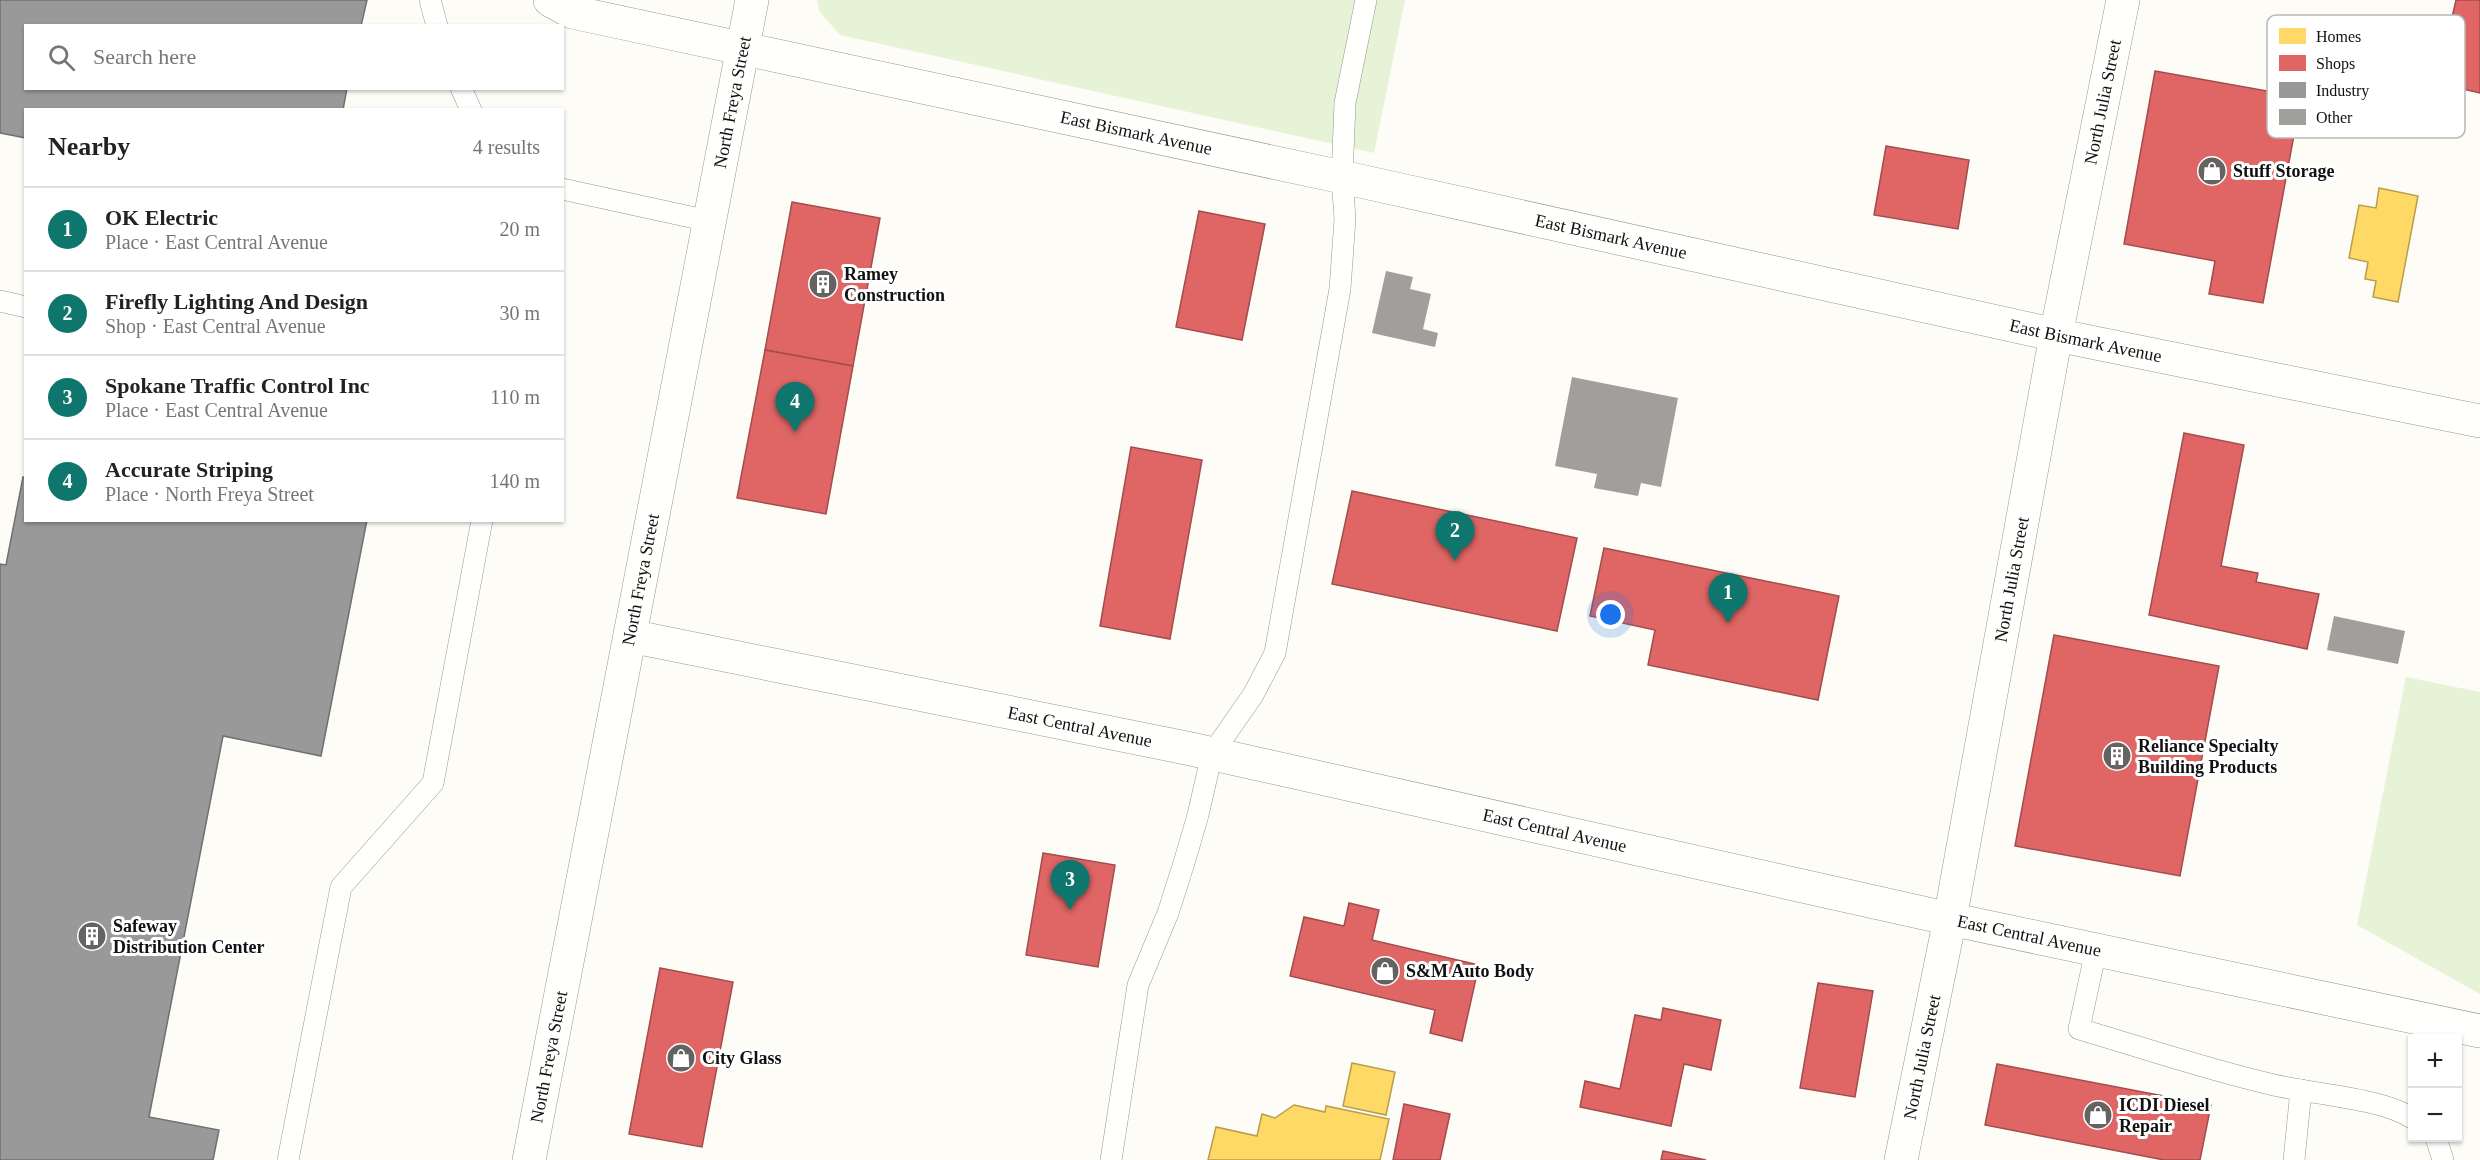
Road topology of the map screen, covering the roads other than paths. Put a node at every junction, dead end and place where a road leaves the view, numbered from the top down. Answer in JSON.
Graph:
{"nodes":[{"id":1,"x":430,"y":0,"type":"edge"},
{"id":2,"x":550,"y":0,"type":"edge"},
{"id":3,"x":752,"y":0,"type":"edge"},
{"id":4,"x":1366,"y":0,"type":"edge"},
{"id":5,"x":2123,"y":0,"type":"edge"},
{"id":6,"x":591,"y":8,"type":"edge"},
{"id":7,"x":436,"y":24,"type":"edge"},
{"id":8,"x":742,"y":48,"type":"junction"},
{"id":9,"x":462,"y":90,"type":"edge"},
{"id":10,"x":470,"y":108,"type":"edge"},
{"id":11,"x":1342,"y":177,"type":"junction"},
{"id":12,"x":564,"y":189,"type":"edge"},
{"id":13,"x":709,"y":221,"type":"junction"},
{"id":14,"x":0,"y":301,"type":"edge"},
{"id":15,"x":24,"y":307,"type":"edge"},
{"id":16,"x":2056,"y":335,"type":"junction"},
{"id":17,"x":2480,"y":421,"type":"edge"},
{"id":18,"x":482,"y":522,"type":"edge"},
{"id":19,"x":630,"y":636,"type":"junction"},
{"id":20,"x":1212,"y":754,"type":"junction"},
{"id":21,"x":1950,"y":919,"type":"junction"},
{"id":22,"x":2096,"y":950,"type":"junction"},
{"id":23,"x":2480,"y":1030,"type":"edge"},
{"id":24,"x":2301,"y":1090,"type":"junction"},
{"id":25,"x":2408,"y":1117,"type":"edge"},
{"id":26,"x":2438,"y":1142,"type":"edge"},
{"id":27,"x":288,"y":1160,"type":"edge"},
{"id":28,"x":529,"y":1160,"type":"edge"},
{"id":29,"x":1111,"y":1160,"type":"edge"},
{"id":30,"x":1901,"y":1160,"type":"edge"},
{"id":31,"x":2294,"y":1160,"type":"edge"},
{"id":32,"x":2443,"y":1160,"type":"edge"}],
"edges":[{"from":1,"to":7,"type":"lane"},
{"from":2,"to":6,"type":"street","name":"East Bismark Avenue"},
{"from":3,"to":8,"type":"street","name":"North Freya Street"},
{"from":4,"to":11,"type":"lane"},
{"from":5,"to":16,"type":"street","name":"North Julia Street"},
{"from":6,"to":8,"type":"street","name":"East Bismark Avenue"},
{"from":8,"to":11,"type":"street","name":"East Bismark Avenue"},
{"from":8,"to":13,"type":"street","name":"North Freya Street"},
{"from":9,"to":10,"type":"lane"},
{"from":11,"to":16,"type":"street","name":"East Bismark Avenue"},
{"from":11,"to":20,"type":"lane"},
{"from":12,"to":13,"type":"lane"},
{"from":13,"to":19,"type":"street","name":"North Freya Street"},
{"from":14,"to":15,"type":"lane"},
{"from":16,"to":17,"type":"street","name":"East Bismark Avenue"},
{"from":16,"to":21,"type":"street","name":"North Julia Street"},
{"from":18,"to":27,"type":"lane"},
{"from":19,"to":20,"type":"street","name":"East Central Avenue"},
{"from":19,"to":28,"type":"street","name":"North Freya Street"},
{"from":20,"to":21,"type":"street","name":"East Central Avenue"},
{"from":20,"to":29,"type":"lane"},
{"from":21,"to":22,"type":"street","name":"East Central Avenue"},
{"from":21,"to":30,"type":"street","name":"North Julia Street"},
{"from":22,"to":23,"type":"street","name":"East Central Avenue"},
{"from":22,"to":24,"type":"lane"},
{"from":24,"to":25,"type":"lane"},
{"from":24,"to":31,"type":"lane"},
{"from":26,"to":32,"type":"lane"}]}
